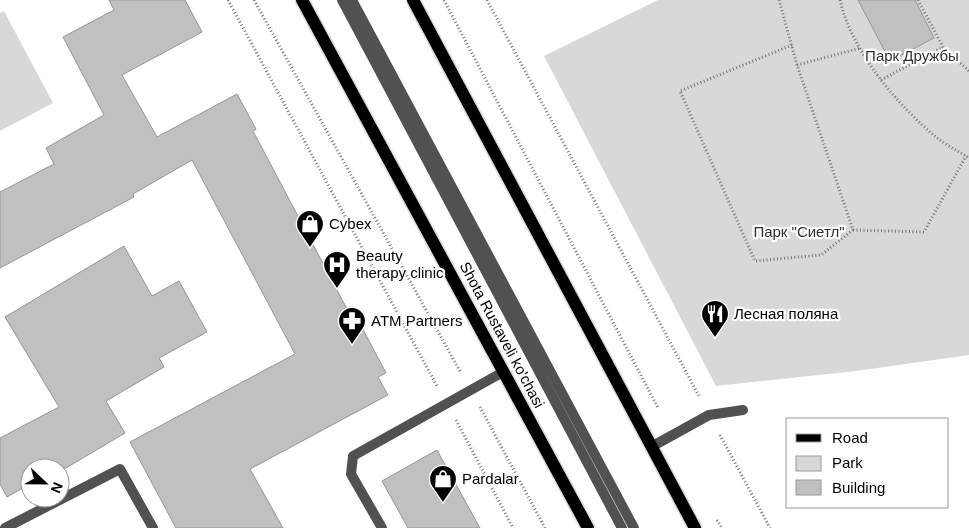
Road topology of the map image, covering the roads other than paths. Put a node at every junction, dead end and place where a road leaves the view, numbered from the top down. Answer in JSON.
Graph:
{"nodes":[{"id":1,"x":302,"y":0,"type":"edge"},
{"id":2,"x":342,"y":0,"type":"edge"},
{"id":3,"x":352,"y":0,"type":"edge"},
{"id":4,"x":413,"y":0,"type":"edge"},
{"id":5,"x":503,"y":372,"type":"junction"},
{"id":6,"x":743,"y":410,"type":"dead end"},
{"id":7,"x":651,"y":447,"type":"junction"},
{"id":8,"x":5,"y":528,"type":"edge"},
{"id":9,"x":153,"y":528,"type":"edge"},
{"id":10,"x":382,"y":528,"type":"edge"},
{"id":11,"x":588,"y":528,"type":"edge"},
{"id":12,"x":622,"y":528,"type":"edge"},
{"id":13,"x":634,"y":528,"type":"edge"},
{"id":14,"x":695,"y":528,"type":"edge"}],
"edges":[{"from":1,"to":5,"type":"main road","name":"Shota Rustaveli ko'chasi"},
{"from":2,"to":12,"type":"street"},
{"from":3,"to":13,"type":"street"},
{"from":4,"to":7,"type":"main road"},
{"from":5,"to":10,"type":"street"},
{"from":5,"to":11,"type":"main road","name":"Shota Rustaveli ko'chasi"},
{"from":6,"to":7,"type":"street"},
{"from":7,"to":14,"type":"main road"},
{"from":8,"to":9,"type":"street"}]}
